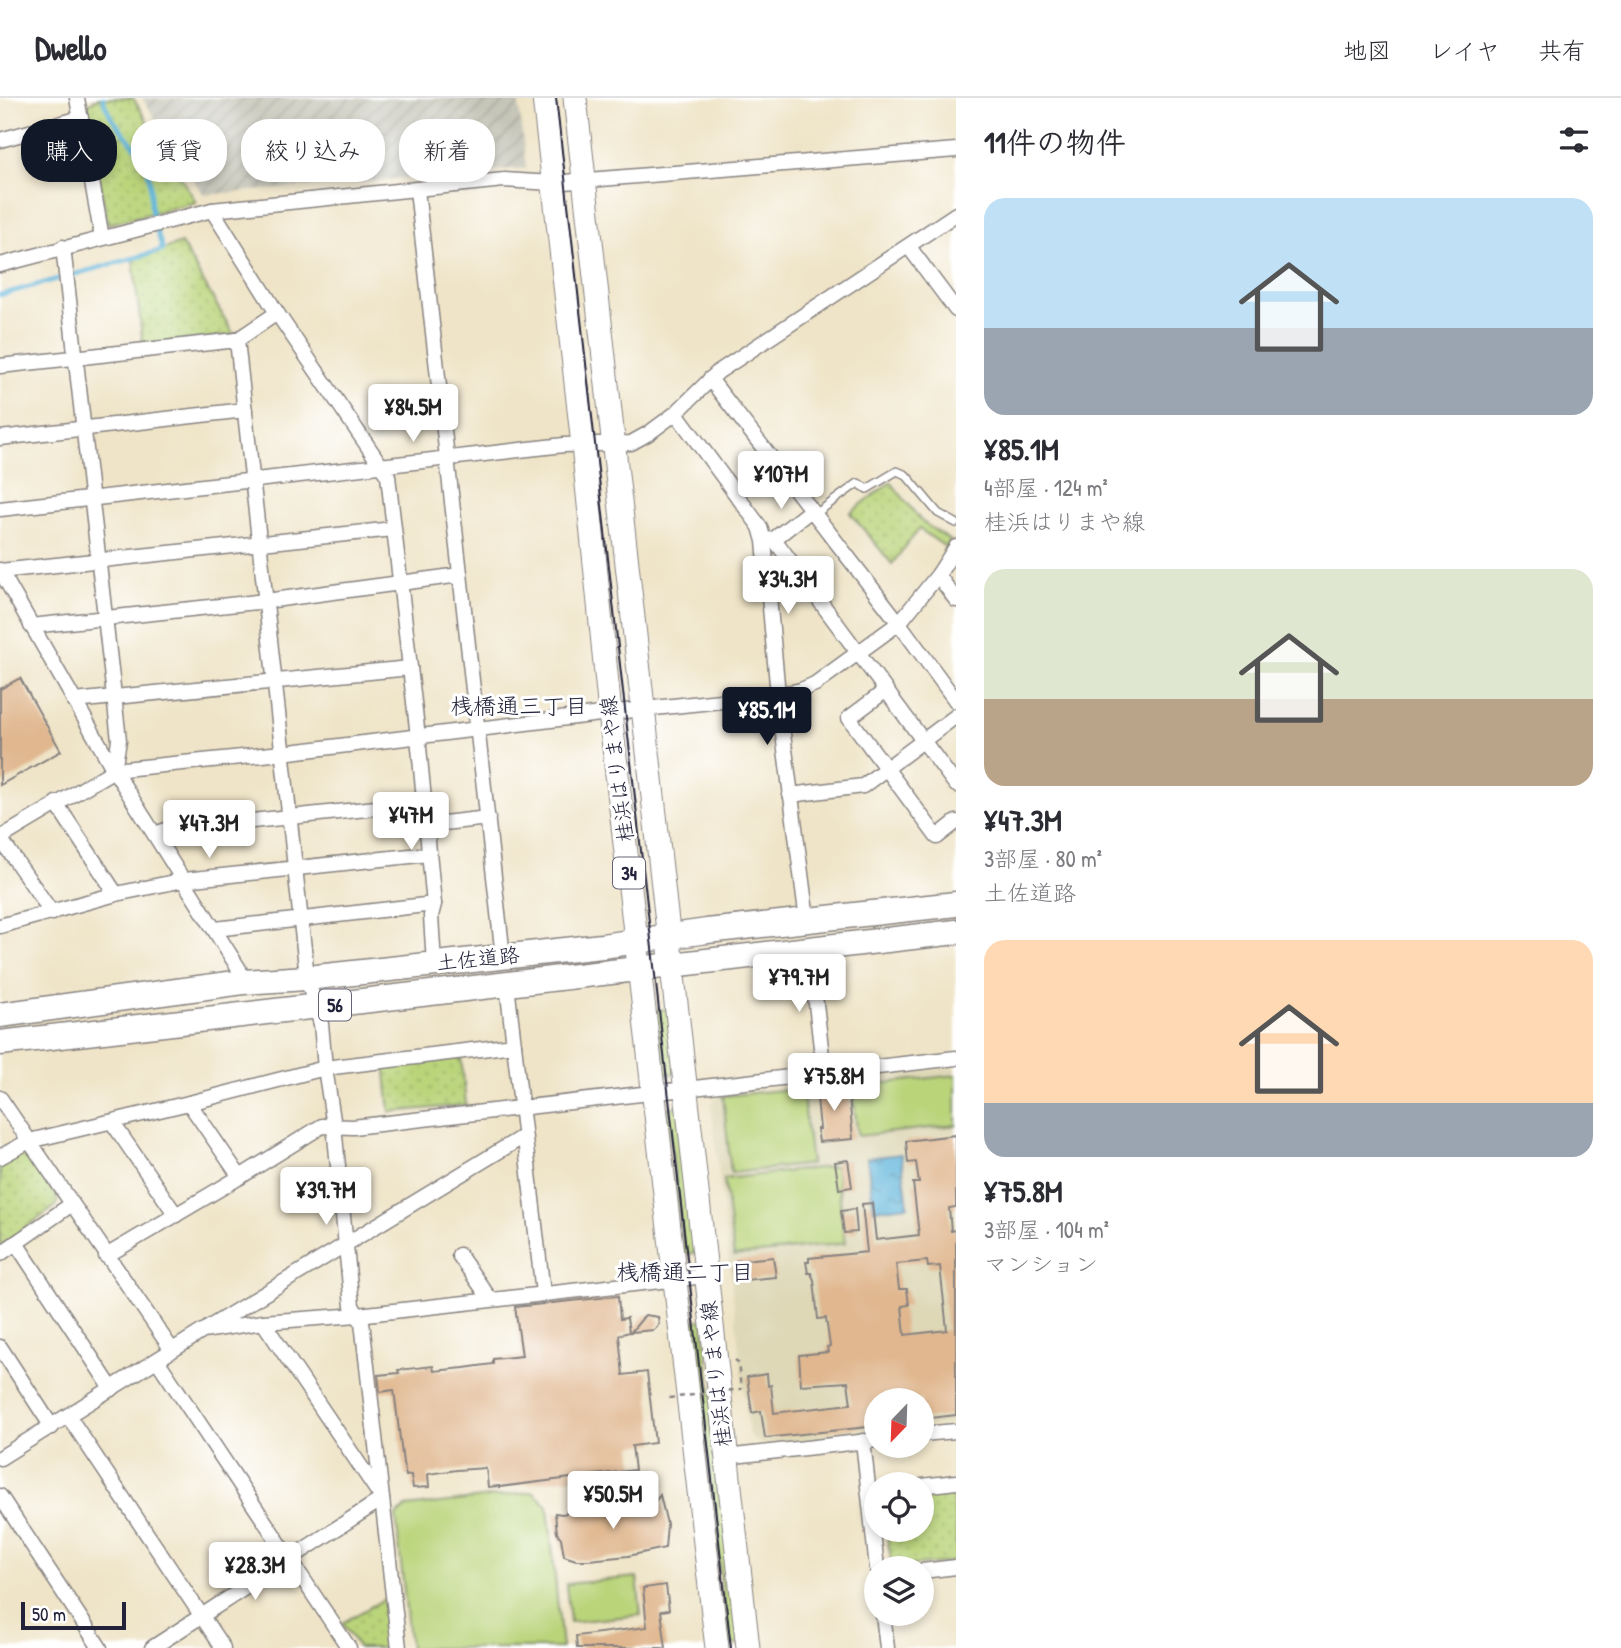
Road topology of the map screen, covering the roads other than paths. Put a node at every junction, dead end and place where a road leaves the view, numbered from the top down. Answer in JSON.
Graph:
{"nodes":[{"id":1,"x":77,"y":98,"type":"edge"},
{"id":2,"x":544,"y":98,"type":"edge"},
{"id":3,"x":575,"y":98,"type":"edge"},
{"id":4,"x":80,"y":118,"type":"junction"},
{"id":5,"x":0,"y":140,"type":"edge"},
{"id":6,"x":956,"y":149,"type":"edge"},
{"id":7,"x":584,"y":180,"type":"junction"},
{"id":8,"x":552,"y":183,"type":"junction"},
{"id":9,"x":417,"y":190,"type":"junction"},
{"id":10,"x":212,"y":210,"type":"junction"},
{"id":11,"x":956,"y":214,"type":"edge"},
{"id":12,"x":102,"y":238,"type":"junction"},
{"id":13,"x":63,"y":247,"type":"junction"},
{"id":14,"x":909,"y":247,"type":"junction"},
{"id":15,"x":0,"y":265,"type":"edge"},
{"id":16,"x":956,"y":310,"type":"edge"},
{"id":17,"x":277,"y":313,"type":"junction"},
{"id":18,"x":237,"y":340,"type":"junction"},
{"id":19,"x":75,"y":358,"type":"junction"},
{"id":20,"x":0,"y":366,"type":"edge"},
{"id":21,"x":710,"y":379,"type":"junction"},
{"id":22,"x":245,"y":410,"type":"junction"},
{"id":23,"x":676,"y":413,"type":"junction"},
{"id":24,"x":83,"y":429,"type":"junction"},
{"id":25,"x":0,"y":438,"type":"edge"},
{"id":26,"x":612,"y":444,"type":"junction"},
{"id":27,"x":583,"y":445,"type":"junction"},
{"id":28,"x":447,"y":459,"type":"junction"},
{"id":29,"x":382,"y":465,"type":"junction"},
{"id":30,"x":252,"y":481,"type":"junction"},
{"id":31,"x":90,"y":499,"type":"junction"},
{"id":32,"x":0,"y":509,"type":"edge"},
{"id":33,"x":813,"y":512,"type":"junction"},
{"id":34,"x":956,"y":523,"type":"edge"},
{"id":35,"x":394,"y":529,"type":"junction"},
{"id":36,"x":769,"y":540,"type":"junction"},
{"id":37,"x":259,"y":544,"type":"junction"},
{"id":38,"x":956,"y":547,"type":"edge"},
{"id":39,"x":97,"y":561,"type":"junction"},
{"id":40,"x":0,"y":570,"type":"edge"},
{"id":41,"x":460,"y":575,"type":"junction"},
{"id":42,"x":938,"y":575,"type":"junction"},
{"id":43,"x":400,"y":584,"type":"junction"},
{"id":44,"x":266,"y":600,"type":"junction"},
{"id":45,"x":956,"y":600,"type":"edge"},
{"id":46,"x":104,"y":617,"type":"junction"},
{"id":47,"x":899,"y":623,"type":"junction"},
{"id":48,"x":31,"y":625,"type":"junction"},
{"id":49,"x":857,"y":653,"type":"junction"},
{"id":50,"x":410,"y":668,"type":"junction"},
{"id":51,"x":274,"y":681,"type":"junction"},
{"id":52,"x":885,"y":691,"type":"junction"},
{"id":53,"x":778,"y":695,"type":"junction"},
{"id":54,"x":114,"y":698,"type":"junction"},
{"id":55,"x":74,"y":701,"type":"junction"},
{"id":56,"x":956,"y":701,"type":"edge"},
{"id":57,"x":643,"y":709,"type":"junction"},
{"id":58,"x":610,"y":713,"type":"junction"},
{"id":59,"x":956,"y":716,"type":"edge"},
{"id":60,"x":478,"y":729,"type":"junction"},
{"id":61,"x":418,"y":737,"type":"junction"},
{"id":62,"x":923,"y":741,"type":"junction"},
{"id":63,"x":282,"y":754,"type":"junction"},
{"id":64,"x":886,"y":768,"type":"junction"},
{"id":65,"x":114,"y":771,"type":"junction"},
{"id":66,"x":956,"y":785,"type":"edge"},
{"id":67,"x":790,"y":795,"type":"junction"},
{"id":68,"x":56,"y":803,"type":"junction"},
{"id":69,"x":424,"y":803,"type":"junction"},
{"id":70,"x":289,"y":816,"type":"junction"},
{"id":71,"x":488,"y":818,"type":"junction"},
{"id":72,"x":956,"y":822,"type":"edge"},
{"id":73,"x":426,"y":825,"type":"junction"},
{"id":74,"x":155,"y":835,"type":"junction"},
{"id":75,"x":0,"y":838,"type":"edge"},
{"id":76,"x":429,"y":854,"type":"junction"},
{"id":77,"x":295,"y":870,"type":"junction"},
{"id":78,"x":184,"y":880,"type":"junction"},
{"id":79,"x":116,"y":894,"type":"junction"},
{"id":80,"x":434,"y":904,"type":"junction"},
{"id":81,"x":956,"y":904,"type":"edge"},
{"id":82,"x":52,"y":914,"type":"junction"},
{"id":83,"x":300,"y":919,"type":"junction"},
{"id":84,"x":807,"y":920,"type":"junction"},
{"id":85,"x":0,"y":926,"type":"edge"},
{"id":86,"x":215,"y":929,"type":"junction"},
{"id":87,"x":956,"y":932,"type":"edge"},
{"id":88,"x":667,"y":937,"type":"junction"},
{"id":89,"x":636,"y":942,"type":"junction"},
{"id":90,"x":810,"y":951,"type":"junction"},
{"id":91,"x":503,"y":957,"type":"junction"},
{"id":92,"x":434,"y":964,"type":"junction"},
{"id":93,"x":670,"y":965,"type":"junction"},
{"id":94,"x":640,"y":969,"type":"junction"},
{"id":95,"x":307,"y":978,"type":"junction"},
{"id":96,"x":243,"y":982,"type":"junction"},
{"id":97,"x":507,"y":985,"type":"junction"},
{"id":98,"x":315,"y":1007,"type":"junction"},
{"id":99,"x":0,"y":1015,"type":"edge"},
{"id":100,"x":0,"y":1043,"type":"edge"},
{"id":101,"x":514,"y":1045,"type":"junction"},
{"id":102,"x":956,"y":1058,"type":"edge"},
{"id":103,"x":325,"y":1068,"type":"junction"},
{"id":104,"x":824,"y":1074,"type":"junction"},
{"id":105,"x":685,"y":1089,"type":"junction"},
{"id":106,"x":654,"y":1092,"type":"junction"},
{"id":107,"x":0,"y":1098,"type":"edge"},
{"id":108,"x":190,"y":1103,"type":"junction"},
{"id":109,"x":521,"y":1108,"type":"junction"},
{"id":110,"x":112,"y":1122,"type":"junction"},
{"id":111,"x":334,"y":1126,"type":"junction"},
{"id":112,"x":524,"y":1136,"type":"junction"},
{"id":113,"x":29,"y":1141,"type":"junction"},
{"id":114,"x":0,"y":1157,"type":"edge"},
{"id":115,"x":240,"y":1177,"type":"junction"},
{"id":116,"x":72,"y":1204,"type":"junction"},
{"id":117,"x":176,"y":1215,"type":"junction"},
{"id":118,"x":345,"y":1242,"type":"junction"},
{"id":119,"x":16,"y":1243,"type":"junction"},
{"id":120,"x":0,"y":1254,"type":"edge"},
{"id":121,"x":459,"y":1255,"type":"dead end"},
{"id":122,"x":106,"y":1256,"type":"junction"},
{"id":123,"x":705,"y":1276,"type":"junction"},
{"id":124,"x":676,"y":1279,"type":"junction"},
{"id":125,"x":543,"y":1293,"type":"junction"},
{"id":126,"x":491,"y":1299,"type":"junction"},
{"id":127,"x":358,"y":1315,"type":"junction"},
{"id":128,"x":263,"y":1322,"type":"junction"},
{"id":129,"x":202,"y":1331,"type":"junction"},
{"id":130,"x":0,"y":1347,"type":"edge"},
{"id":131,"x":172,"y":1350,"type":"junction"},
{"id":132,"x":157,"y":1360,"type":"junction"},
{"id":133,"x":112,"y":1389,"type":"junction"},
{"id":134,"x":69,"y":1417,"type":"junction"},
{"id":135,"x":52,"y":1427,"type":"junction"},
{"id":136,"x":956,"y":1430,"type":"edge"},
{"id":137,"x":934,"y":1433,"type":"edge"},
{"id":138,"x":864,"y":1442,"type":"edge"},
{"id":139,"x":725,"y":1457,"type":"junction"},
{"id":140,"x":0,"y":1458,"type":"edge"},
{"id":141,"x":956,"y":1482,"type":"edge"},
{"id":142,"x":934,"y":1485,"type":"edge"},
{"id":143,"x":0,"y":1496,"type":"edge"},
{"id":144,"x":383,"y":1499,"type":"junction"},
{"id":145,"x":289,"y":1559,"type":"junction"},
{"id":146,"x":956,"y":1567,"type":"edge"},
{"id":147,"x":934,"y":1569,"type":"edge"},
{"id":148,"x":201,"y":1615,"type":"junction"},
{"id":149,"x":884,"y":1626,"type":"edge"},
{"id":150,"x":100,"y":1648,"type":"edge"},
{"id":151,"x":152,"y":1648,"type":"edge"},
{"id":152,"x":223,"y":1648,"type":"edge"},
{"id":153,"x":349,"y":1648,"type":"edge"},
{"id":154,"x":399,"y":1648,"type":"edge"},
{"id":155,"x":717,"y":1648,"type":"edge"},
{"id":156,"x":748,"y":1648,"type":"edge"},
{"id":157,"x":887,"y":1648,"type":"edge"}],
"edges":[{"from":1,"to":4,"type":"street"},
{"from":2,"to":8,"type":"main road","name":"桂浜はりまや線","number":"34"},
{"from":3,"to":7,"type":"main road","name":"桂浜はりまや線","number":"34"},
{"from":4,"to":5,"type":"street"},
{"from":4,"to":12,"type":"street"},
{"from":6,"to":7,"type":"street"},
{"from":7,"to":8,"type":"street"},
{"from":7,"to":26,"type":"main road","name":"桂浜はりまや線","number":"34"},
{"from":8,"to":9,"type":"street"},
{"from":8,"to":27,"type":"main road","name":"桂浜はりまや線","number":"34"},
{"from":9,"to":10,"type":"street"},
{"from":9,"to":28,"type":"street"},
{"from":10,"to":12,"type":"street"},
{"from":10,"to":17,"type":"street"},
{"from":11,"to":14,"type":"street"},
{"from":12,"to":13,"type":"street"},
{"from":13,"to":15,"type":"street"},
{"from":13,"to":19,"type":"street"},
{"from":14,"to":16,"type":"street"},
{"from":14,"to":21,"type":"street"},
{"from":17,"to":18,"type":"street"},
{"from":17,"to":29,"type":"street"},
{"from":18,"to":19,"type":"street"},
{"from":18,"to":22,"type":"street"},
{"from":19,"to":20,"type":"street"},
{"from":19,"to":24,"type":"street"},
{"from":21,"to":23,"type":"street"},
{"from":21,"to":33,"type":"street"},
{"from":22,"to":24,"type":"street"},
{"from":22,"to":30,"type":"street"},
{"from":23,"to":26,"type":"street"},
{"from":23,"to":36,"type":"street"},
{"from":24,"to":25,"type":"street"},
{"from":24,"to":31,"type":"street"},
{"from":26,"to":27,"type":"street"},
{"from":26,"to":57,"type":"main road","name":"桂浜はりまや線","number":"34"},
{"from":27,"to":28,"type":"street"},
{"from":27,"to":58,"type":"main road","name":"桂浜はりまや線","number":"34"},
{"from":28,"to":29,"type":"street"},
{"from":28,"to":41,"type":"street"},
{"from":29,"to":30,"type":"street"},
{"from":29,"to":35,"type":"street"},
{"from":30,"to":31,"type":"street"},
{"from":30,"to":37,"type":"street"},
{"from":31,"to":32,"type":"street"},
{"from":31,"to":39,"type":"street"},
{"from":33,"to":34,"type":"lane"},
{"from":33,"to":36,"type":"street"},
{"from":33,"to":47,"type":"street"},
{"from":35,"to":37,"type":"street"},
{"from":35,"to":43,"type":"street"},
{"from":36,"to":49,"type":"street"},
{"from":36,"to":53,"type":"street"},
{"from":37,"to":39,"type":"street"},
{"from":37,"to":44,"type":"street"},
{"from":38,"to":42,"type":"street"},
{"from":39,"to":40,"type":"street"},
{"from":39,"to":46,"type":"street"},
{"from":40,"to":48,"type":"street"},
{"from":41,"to":43,"type":"street"},
{"from":41,"to":60,"type":"street"},
{"from":42,"to":45,"type":"street"},
{"from":42,"to":47,"type":"street"},
{"from":43,"to":44,"type":"street"},
{"from":43,"to":50,"type":"street"},
{"from":44,"to":46,"type":"street"},
{"from":44,"to":51,"type":"street"},
{"from":46,"to":48,"type":"street"},
{"from":46,"to":54,"type":"street"},
{"from":47,"to":49,"type":"street"},
{"from":47,"to":56,"type":"street"},
{"from":48,"to":55,"type":"street"},
{"from":49,"to":52,"type":"street"},
{"from":49,"to":53,"type":"street"},
{"from":50,"to":51,"type":"street"},
{"from":50,"to":61,"type":"street"},
{"from":51,"to":54,"type":"street"},
{"from":51,"to":63,"type":"street"},
{"from":52,"to":62,"type":"street"},
{"from":52,"to":64,"type":"street"},
{"from":53,"to":57,"type":"street"},
{"from":53,"to":67,"type":"street"},
{"from":54,"to":55,"type":"street"},
{"from":54,"to":65,"type":"street"},
{"from":55,"to":65,"type":"street"},
{"from":57,"to":58,"type":"street"},
{"from":57,"to":88,"type":"main road","name":"桂浜はりまや線","number":"34"},
{"from":58,"to":60,"type":"street"},
{"from":58,"to":89,"type":"main road","name":"桂浜はりまや線","number":"34"},
{"from":59,"to":62,"type":"street"},
{"from":60,"to":61,"type":"street"},
{"from":60,"to":71,"type":"street"},
{"from":61,"to":63,"type":"street"},
{"from":61,"to":69,"type":"street"},
{"from":62,"to":64,"type":"street"},
{"from":62,"to":66,"type":"street"},
{"from":63,"to":65,"type":"street"},
{"from":63,"to":70,"type":"street"},
{"from":64,"to":67,"type":"street"},
{"from":64,"to":72,"type":"street"},
{"from":65,"to":68,"type":"street"},
{"from":65,"to":74,"type":"street"},
{"from":67,"to":84,"type":"street"},
{"from":68,"to":75,"type":"street"},
{"from":68,"to":79,"type":"street"},
{"from":69,"to":70,"type":"street"},
{"from":69,"to":73,"type":"street"},
{"from":70,"to":74,"type":"street"},
{"from":70,"to":77,"type":"street"},
{"from":71,"to":73,"type":"street"},
{"from":71,"to":91,"type":"street"},
{"from":73,"to":76,"type":"street"},
{"from":74,"to":78,"type":"street"},
{"from":75,"to":82,"type":"street"},
{"from":76,"to":77,"type":"street"},
{"from":76,"to":80,"type":"street"},
{"from":77,"to":78,"type":"street"},
{"from":77,"to":83,"type":"street"},
{"from":78,"to":79,"type":"street"},
{"from":78,"to":86,"type":"street"},
{"from":79,"to":82,"type":"street"},
{"from":80,"to":83,"type":"street"},
{"from":80,"to":92,"type":"street"},
{"from":81,"to":84,"type":"highway","name":"土佐道路","number":"56"},
{"from":82,"to":85,"type":"street"},
{"from":83,"to":86,"type":"street"},
{"from":83,"to":95,"type":"street"},
{"from":84,"to":88,"type":"highway","name":"土佐道路","number":"56"},
{"from":86,"to":96,"type":"street"},
{"from":87,"to":90,"type":"highway","name":"土佐道路","number":"56"},
{"from":88,"to":89,"type":"highway","name":"土佐道路","number":"56"},
{"from":88,"to":93,"type":"main road","name":"桂浜はりまや線","number":"34"},
{"from":89,"to":91,"type":"highway","name":"土佐道路","number":"56"},
{"from":89,"to":94,"type":"main road","name":"桂浜はりまや線","number":"34"},
{"from":90,"to":93,"type":"highway","name":"土佐道路","number":"56"},
{"from":90,"to":104,"type":"street"},
{"from":91,"to":92,"type":"highway","name":"土佐道路","number":"56"},
{"from":92,"to":95,"type":"highway","name":"土佐道路","number":"56"},
{"from":93,"to":94,"type":"highway","name":"土佐道路","number":"56"},
{"from":93,"to":105,"type":"main road","name":"桂浜はりまや線","number":"34"},
{"from":94,"to":97,"type":"highway","name":"土佐道路","number":"56"},
{"from":94,"to":106,"type":"main road","name":"桂浜はりまや線","number":"34"},
{"from":95,"to":96,"type":"highway","name":"土佐道路","number":"56"},
{"from":95,"to":98,"type":"street"},
{"from":96,"to":99,"type":"highway","name":"土佐道路","number":"56"},
{"from":97,"to":98,"type":"highway","name":"土佐道路","number":"56"},
{"from":97,"to":101,"type":"street"},
{"from":98,"to":100,"type":"highway","name":"土佐道路","number":"56"},
{"from":98,"to":103,"type":"street"},
{"from":101,"to":103,"type":"street"},
{"from":101,"to":109,"type":"street"},
{"from":102,"to":104,"type":"street"},
{"from":103,"to":108,"type":"street"},
{"from":103,"to":111,"type":"street"},
{"from":104,"to":105,"type":"street"},
{"from":105,"to":106,"type":"street"},
{"from":105,"to":123,"type":"main road","name":"桂浜はりまや線","number":"34"},
{"from":106,"to":109,"type":"street"},
{"from":106,"to":124,"type":"main road","name":"桂浜はりまや線","number":"34"},
{"from":107,"to":113,"type":"street"},
{"from":108,"to":110,"type":"street"},
{"from":108,"to":115,"type":"street"},
{"from":109,"to":111,"type":"street"},
{"from":109,"to":112,"type":"street"},
{"from":110,"to":113,"type":"street"},
{"from":110,"to":117,"type":"street"},
{"from":111,"to":115,"type":"street"},
{"from":111,"to":118,"type":"street"},
{"from":112,"to":118,"type":"street"},
{"from":112,"to":125,"type":"street"},
{"from":113,"to":114,"type":"street"},
{"from":113,"to":116,"type":"street"},
{"from":115,"to":117,"type":"street"},
{"from":116,"to":119,"type":"street"},
{"from":116,"to":122,"type":"street"},
{"from":117,"to":122,"type":"street"},
{"from":118,"to":127,"type":"street"},
{"from":118,"to":129,"type":"street"},
{"from":119,"to":120,"type":"street"},
{"from":119,"to":133,"type":"street"},
{"from":121,"to":126,"type":"street"},
{"from":122,"to":131,"type":"street"},
{"from":123,"to":124,"type":"street"},
{"from":123,"to":139,"type":"main road","name":"桂浜はりまや線","number":"34"},
{"from":124,"to":125,"type":"street"},
{"from":124,"to":155,"type":"main road","name":"桂浜はりまや線","number":"34"},
{"from":125,"to":126,"type":"street"},
{"from":126,"to":127,"type":"street"},
{"from":127,"to":128,"type":"street"},
{"from":127,"to":144,"type":"street"},
{"from":128,"to":129,"type":"street"},
{"from":128,"to":144,"type":"street"},
{"from":129,"to":131,"type":"street"},
{"from":130,"to":135,"type":"street"},
{"from":131,"to":132,"type":"street"},
{"from":132,"to":133,"type":"street"},
{"from":132,"to":145,"type":"street"},
{"from":133,"to":134,"type":"street"},
{"from":134,"to":135,"type":"street"},
{"from":134,"to":148,"type":"street"},
{"from":135,"to":140,"type":"street"},
{"from":136,"to":137,"type":"street"},
{"from":138,"to":139,"type":"street"},
{"from":139,"to":156,"type":"main road","name":"桂浜はりまや線","number":"34"},
{"from":141,"to":142,"type":"street"},
{"from":143,"to":150,"type":"street"},
{"from":144,"to":145,"type":"street"},
{"from":144,"to":154,"type":"street"},
{"from":145,"to":148,"type":"street"},
{"from":145,"to":153,"type":"street"},
{"from":146,"to":147,"type":"street"},
{"from":148,"to":151,"type":"street"},
{"from":148,"to":152,"type":"street"},
{"from":149,"to":157,"type":"street"}]}
